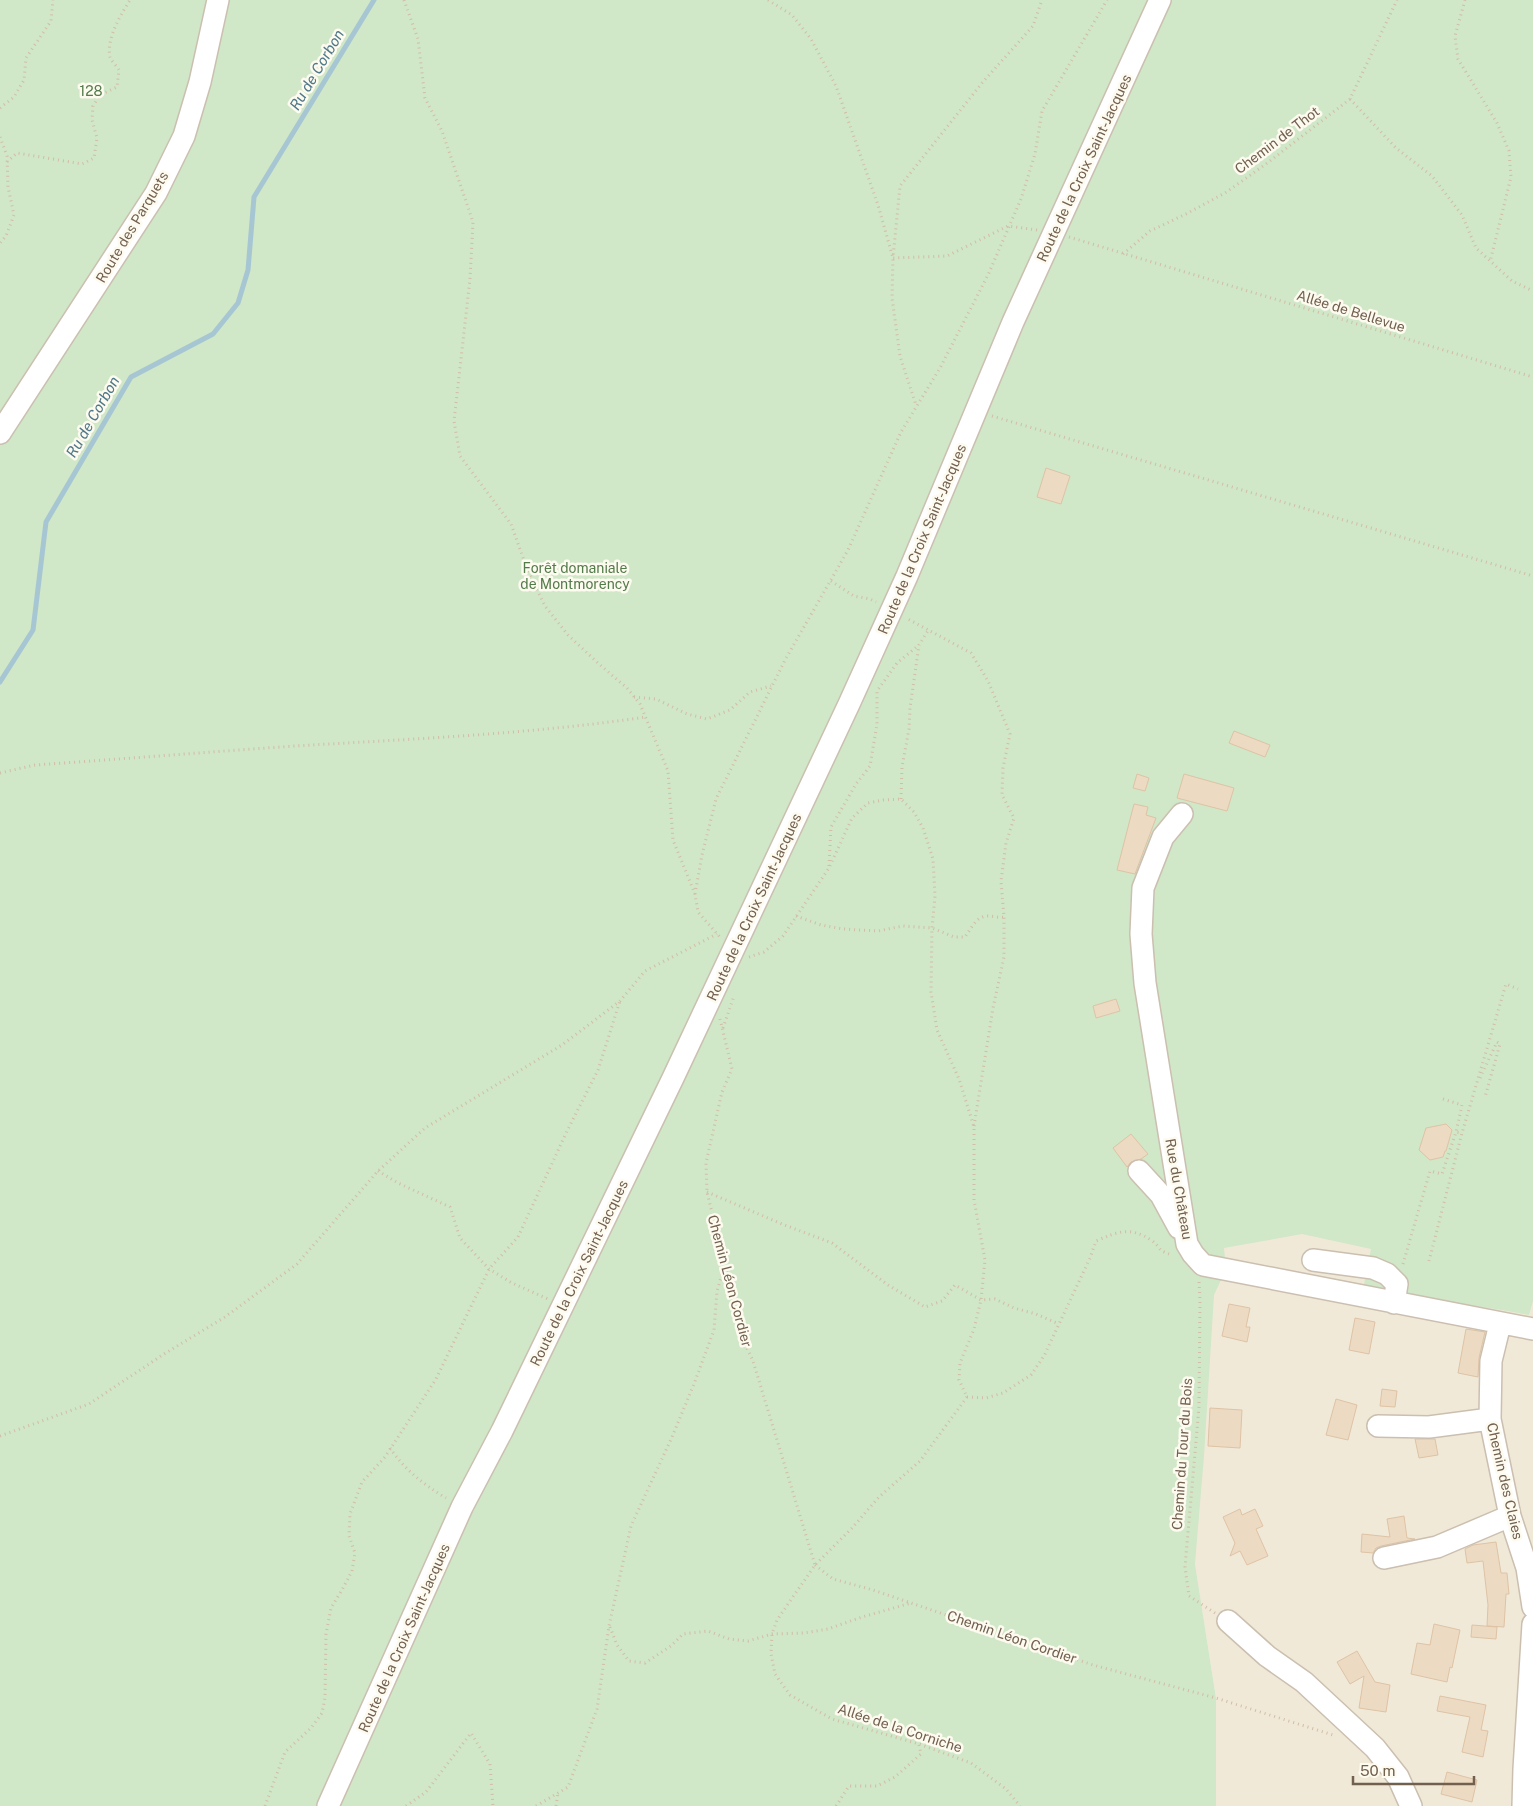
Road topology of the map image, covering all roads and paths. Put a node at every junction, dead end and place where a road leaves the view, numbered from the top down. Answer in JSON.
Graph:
{"nodes":[{"id":1,"x":53,"y":0,"type":"edge"},
{"id":2,"x":130,"y":0,"type":"edge"},
{"id":3,"x":218,"y":0,"type":"edge"},
{"id":4,"x":404,"y":0,"type":"edge"},
{"id":5,"x":768,"y":0,"type":"edge"},
{"id":6,"x":1042,"y":0,"type":"edge"},
{"id":7,"x":1107,"y":0,"type":"edge"},
{"id":8,"x":1160,"y":0,"type":"edge"},
{"id":9,"x":1396,"y":0,"type":"edge"},
{"id":10,"x":1465,"y":0,"type":"edge"},
{"id":11,"x":1350,"y":99,"type":"junction"},
{"id":12,"x":0,"y":108,"type":"edge"},
{"id":13,"x":0,"y":136,"type":"edge"},
{"id":14,"x":7,"y":162,"type":"junction"},
{"id":15,"x":1008,"y":226,"type":"junction"},
{"id":16,"x":1054,"y":232,"type":"junction"},
{"id":17,"x":0,"y":243,"type":"edge"},
{"id":18,"x":1123,"y":254,"type":"junction"},
{"id":19,"x":893,"y":258,"type":"junction"},
{"id":20,"x":1490,"y":262,"type":"junction"},
{"id":21,"x":1533,"y":291,"type":"edge"},
{"id":22,"x":1533,"y":377,"type":"edge"},
{"id":23,"x":916,"y":406,"type":"junction"},
{"id":24,"x":976,"y":411,"type":"junction"},
{"id":25,"x":0,"y":433,"type":"edge"},
{"id":26,"x":1533,"y":576,"type":"edge"},
{"id":27,"x":831,"y":581,"type":"junction"},
{"id":28,"x":892,"y":610,"type":"junction"},
{"id":29,"x":928,"y":630,"type":"junction"},
{"id":30,"x":919,"y":645,"type":"junction"},
{"id":31,"x":772,"y":686,"type":"junction"},
{"id":32,"x":634,"y":697,"type":"junction"},
{"id":33,"x":646,"y":717,"type":"junction"},
{"id":34,"x":0,"y":773,"type":"edge"},
{"id":35,"x":901,"y":799,"type":"junction"},
{"id":36,"x":1182,"y":814,"type":"dead end"},
{"id":37,"x":829,"y":868,"type":"junction"},
{"id":38,"x":695,"y":894,"type":"junction"},
{"id":39,"x":796,"y":916,"type":"junction"},
{"id":40,"x":1004,"y":917,"type":"junction"},
{"id":41,"x":932,"y":928,"type":"junction"},
{"id":42,"x":717,"y":934,"type":"junction"},
{"id":43,"x":753,"y":956,"type":"junction"},
{"id":44,"x":740,"y":958,"type":"junction"},
{"id":45,"x":736,"y":989,"type":"dead end"},
{"id":46,"x":1518,"y":989,"type":"dead end"},
{"id":47,"x":714,"y":993,"type":"junction"},
{"id":48,"x":620,"y":1001,"type":"junction"},
{"id":49,"x":723,"y":1029,"type":"junction"},
{"id":50,"x":1476,"y":1088,"type":"junction"},
{"id":51,"x":1485,"y":1098,"type":"dead end"},
{"id":52,"x":1443,"y":1100,"type":"dead end"},
{"id":53,"x":974,"y":1126,"type":"junction"},
{"id":54,"x":1456,"y":1132,"type":"junction"},
{"id":55,"x":1462,"y":1133,"type":"junction"},
{"id":56,"x":378,"y":1171,"type":"junction"},
{"id":57,"x":1139,"y":1171,"type":"dead end"},
{"id":58,"x":707,"y":1192,"type":"junction"},
{"id":59,"x":1183,"y":1250,"type":"junction"},
{"id":60,"x":1312,"y":1260,"type":"dead end"},
{"id":61,"x":1430,"y":1261,"type":"dead end"},
{"id":62,"x":724,"y":1266,"type":"junction"},
{"id":63,"x":489,"y":1269,"type":"junction"},
{"id":64,"x":1198,"y":1280,"type":"dead end"},
{"id":65,"x":1396,"y":1293,"type":"junction"},
{"id":66,"x":981,"y":1300,"type":"junction"},
{"id":67,"x":563,"y":1305,"type":"junction"},
{"id":68,"x":1059,"y":1324,"type":"junction"},
{"id":69,"x":1500,"y":1324,"type":"junction"},
{"id":70,"x":1533,"y":1329,"type":"edge"},
{"id":71,"x":967,"y":1397,"type":"junction"},
{"id":72,"x":1490,"y":1419,"type":"junction"},
{"id":73,"x":1378,"y":1426,"type":"dead end"},
{"id":74,"x":0,"y":1436,"type":"edge"},
{"id":75,"x":390,"y":1448,"type":"junction"},
{"id":76,"x":462,"y":1507,"type":"junction"},
{"id":77,"x":1510,"y":1516,"type":"junction"},
{"id":78,"x":1384,"y":1558,"type":"dead end"},
{"id":79,"x":815,"y":1565,"type":"junction"},
{"id":80,"x":1530,"y":1568,"type":"edge"},
{"id":81,"x":912,"y":1602,"type":"junction"},
{"id":82,"x":1533,"y":1607,"type":"edge"},
{"id":83,"x":1228,"y":1621,"type":"joint"},
{"id":84,"x":1533,"y":1624,"type":"edge"},
{"id":85,"x":610,"y":1626,"type":"junction"},
{"id":86,"x":772,"y":1634,"type":"junction"},
{"id":87,"x":1337,"y":1736,"type":"dead end"},
{"id":88,"x":919,"y":1744,"type":"junction"},
{"id":89,"x":558,"y":1793,"type":"junction"},
{"id":90,"x":265,"y":1806,"type":"edge"},
{"id":91,"x":328,"y":1806,"type":"edge"},
{"id":92,"x":406,"y":1806,"type":"edge"},
{"id":93,"x":493,"y":1806,"type":"edge"},
{"id":94,"x":536,"y":1806,"type":"edge"},
{"id":95,"x":556,"y":1806,"type":"edge"},
{"id":96,"x":836,"y":1806,"type":"edge"},
{"id":97,"x":1020,"y":1806,"type":"edge"},
{"id":98,"x":1410,"y":1806,"type":"edge"},
{"id":99,"x":1524,"y":1806,"type":"edge"}],
"edges":[{"from":1,"to":12,"type":"path"},
{"from":2,"to":14,"type":"path"},
{"from":3,"to":25,"type":"street","name":"Route des Parquets"},
{"from":4,"to":32,"type":"path"},
{"from":5,"to":19,"type":"path"},
{"from":6,"to":19,"type":"path"},
{"from":7,"to":15,"type":"path"},
{"from":8,"to":16,"type":"street","name":"Route de la Croix Saint-Jacques"},
{"from":9,"to":11,"type":"path","name":"Chemin de Thot"},
{"from":10,"to":20,"type":"path"},
{"from":11,"to":18,"type":"path","name":"Chemin de Thot"},
{"from":11,"to":20,"type":"path"},
{"from":13,"to":14,"type":"path"},
{"from":14,"to":17,"type":"path"},
{"from":15,"to":16,"type":"path","name":"Allée de Bellevue"},
{"from":15,"to":19,"type":"path"},
{"from":15,"to":23,"type":"path"},
{"from":16,"to":18,"type":"path","name":"Allée de Bellevue"},
{"from":16,"to":24,"type":"street","name":"Route de la Croix Saint-Jacques"},
{"from":18,"to":22,"type":"path","name":"Allée de Bellevue"},
{"from":19,"to":23,"type":"path"},
{"from":20,"to":21,"type":"path"},
{"from":23,"to":27,"type":"path"},
{"from":24,"to":26,"type":"path"},
{"from":24,"to":28,"type":"street","name":"Route de la Croix Saint-Jacques"},
{"from":27,"to":28,"type":"path"},
{"from":27,"to":31,"type":"path"},
{"from":28,"to":29,"type":"path"},
{"from":28,"to":44,"type":"street","name":"Route de la Croix Saint-Jacques"},
{"from":29,"to":30,"type":"path"},
{"from":29,"to":40,"type":"path"},
{"from":30,"to":35,"type":"path"},
{"from":30,"to":37,"type":"path"},
{"from":31,"to":32,"type":"path"},
{"from":31,"to":38,"type":"path"},
{"from":32,"to":33,"type":"path"},
{"from":33,"to":34,"type":"path"},
{"from":33,"to":38,"type":"path"},
{"from":35,"to":37,"type":"path"},
{"from":35,"to":41,"type":"path"},
{"from":36,"to":59,"type":"street","name":"Rue du Château"},
{"from":37,"to":39,"type":"path"},
{"from":38,"to":42,"type":"path"},
{"from":39,"to":41,"type":"path"},
{"from":39,"to":43,"type":"path"},
{"from":40,"to":41,"type":"path"},
{"from":40,"to":53,"type":"path"},
{"from":41,"to":53,"type":"path"},
{"from":42,"to":44,"type":"path"},
{"from":42,"to":48,"type":"path"},
{"from":43,"to":44,"type":"path"},
{"from":43,"to":44,"type":"path"},
{"from":44,"to":47,"type":"street","name":"Route de la Croix Saint-Jacques"},
{"from":45,"to":49,"type":"path"},
{"from":46,"to":50,"type":"path"},
{"from":47,"to":49,"type":"path","name":"Chemin Léon Cordier"},
{"from":47,"to":67,"type":"street","name":"Route de la Croix Saint-Jacques"},
{"from":48,"to":56,"type":"path"},
{"from":48,"to":63,"type":"path"},
{"from":49,"to":58,"type":"path","name":"Chemin Léon Cordier"},
{"from":50,"to":51,"type":"path"},
{"from":50,"to":55,"type":"path"},
{"from":52,"to":54,"type":"path"},
{"from":53,"to":66,"type":"path"},
{"from":54,"to":55,"type":"path"},
{"from":54,"to":65,"type":"path"},
{"from":55,"to":61,"type":"path"},
{"from":56,"to":63,"type":"path"},
{"from":56,"to":74,"type":"path"},
{"from":57,"to":59,"type":"street"},
{"from":58,"to":62,"type":"path","name":"Chemin Léon Cordier"},
{"from":58,"to":66,"type":"path"},
{"from":59,"to":65,"type":"street","name":"Rue du Château"},
{"from":59,"to":68,"type":"path"},
{"from":60,"to":65,"type":"street"},
{"from":62,"to":79,"type":"path","name":"Chemin Léon Cordier"},
{"from":62,"to":85,"type":"path"},
{"from":63,"to":67,"type":"path"},
{"from":63,"to":75,"type":"path"},
{"from":64,"to":83,"type":"path","name":"Chemin du Tour du Bois"},
{"from":65,"to":69,"type":"street","name":"Rue du Château"},
{"from":66,"to":68,"type":"path"},
{"from":66,"to":71,"type":"path"},
{"from":67,"to":76,"type":"street","name":"Route de la Croix Saint-Jacques"},
{"from":68,"to":71,"type":"path"},
{"from":69,"to":70,"type":"street","name":"Rue du Château"},
{"from":69,"to":72,"type":"street","name":"Chemin des Claies"},
{"from":71,"to":79,"type":"path","name":"Allée de la Corniche"},
{"from":72,"to":73,"type":"street"},
{"from":72,"to":77,"type":"street","name":"Chemin des Claies"},
{"from":75,"to":76,"type":"path"},
{"from":75,"to":90,"type":"path"},
{"from":76,"to":91,"type":"street","name":"Route de la Croix Saint-Jacques"},
{"from":77,"to":78,"type":"street"},
{"from":77,"to":80,"type":"street","name":"Chemin des Claies"},
{"from":79,"to":81,"type":"path","name":"Chemin Léon Cordier"},
{"from":79,"to":86,"type":"path","name":"Allée de la Corniche"},
{"from":80,"to":82,"type":"street","name":"Chemin des Claies"},
{"from":81,"to":86,"type":"path"},
{"from":81,"to":87,"type":"path","name":"Chemin Léon Cordier"},
{"from":83,"to":98,"type":"street"},
{"from":84,"to":99,"type":"street"},
{"from":85,"to":86,"type":"path"},
{"from":85,"to":89,"type":"path"},
{"from":86,"to":88,"type":"path","name":"Allée de la Corniche"},
{"from":88,"to":96,"type":"path"},
{"from":88,"to":97,"type":"path","name":"Allée de la Corniche"},
{"from":89,"to":94,"type":"path"},
{"from":89,"to":95,"type":"path"},
{"from":92,"to":93,"type":"path"}]}
